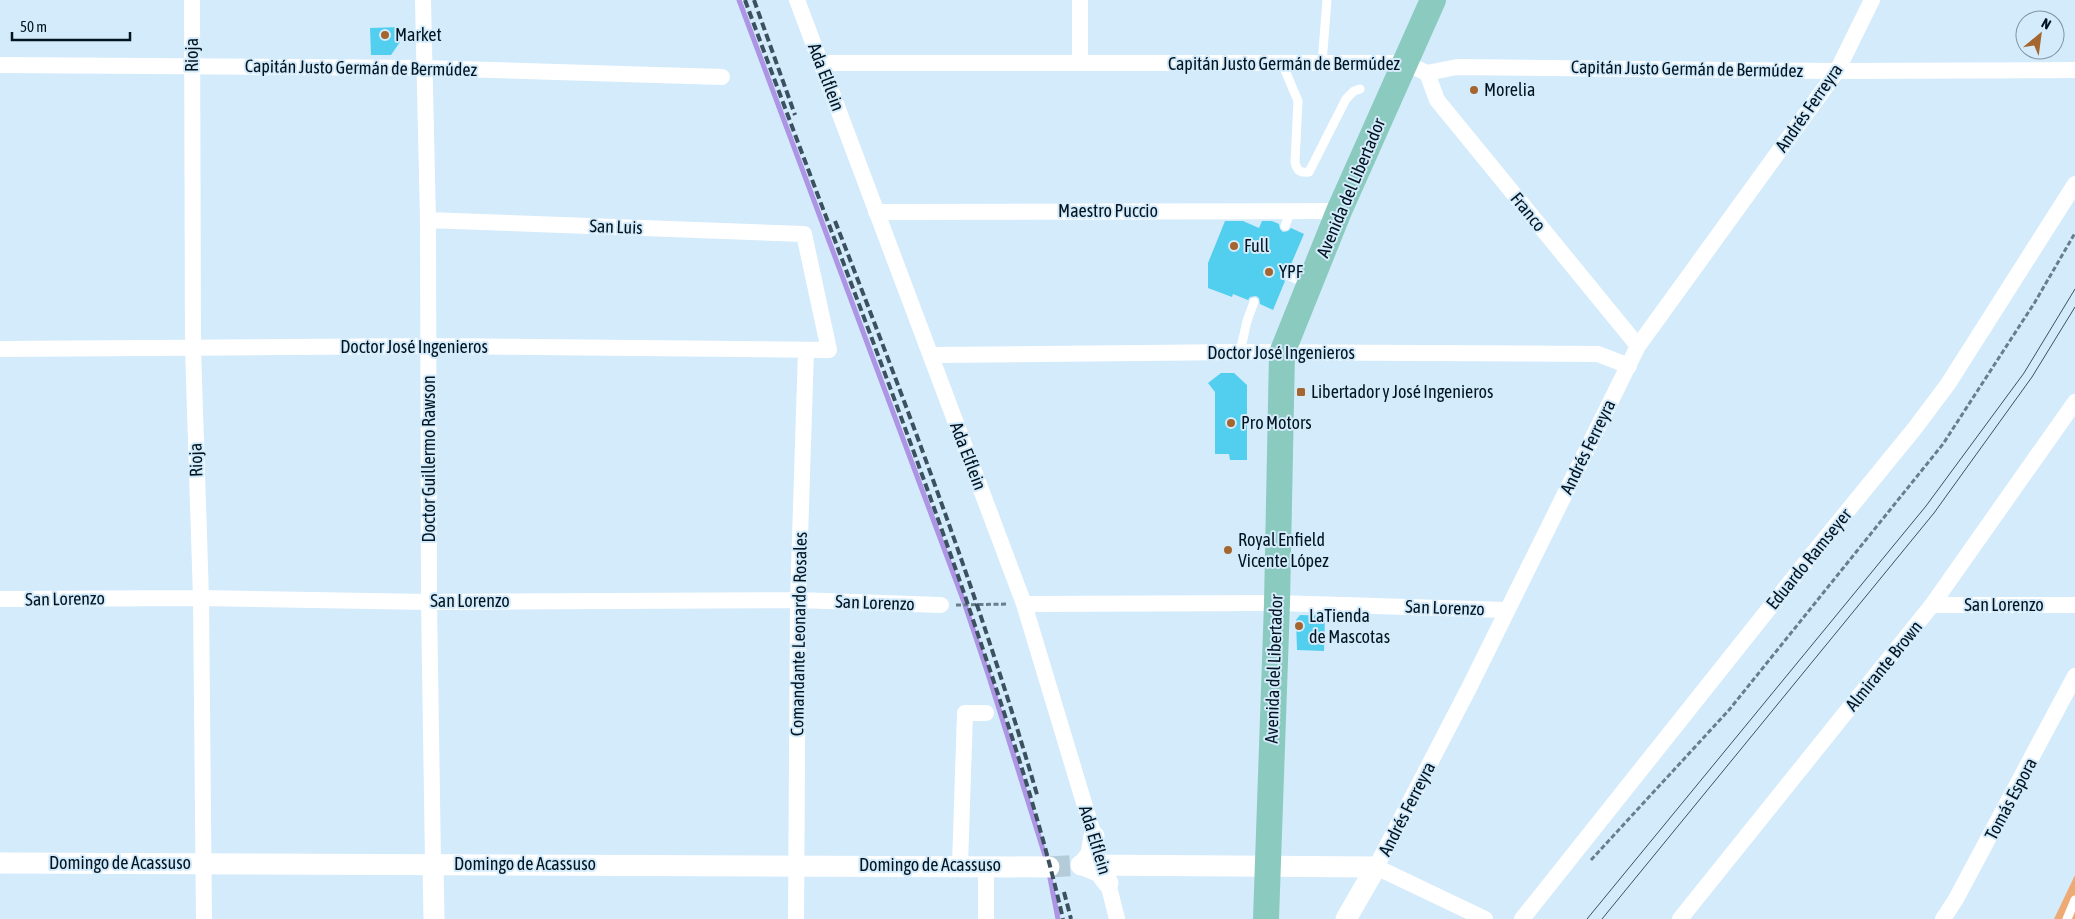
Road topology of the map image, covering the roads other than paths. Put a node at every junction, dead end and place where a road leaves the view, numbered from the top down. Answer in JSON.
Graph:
{"nodes":[{"id":1,"x":192,"y":0,"type":"edge"},
{"id":2,"x":423,"y":0,"type":"edge"},
{"id":3,"x":797,"y":0,"type":"edge"},
{"id":4,"x":1080,"y":0,"type":"edge"},
{"id":5,"x":1327,"y":0,"type":"edge"},
{"id":6,"x":1433,"y":0,"type":"edge"},
{"id":7,"x":1872,"y":0,"type":"edge"},
{"id":8,"x":821,"y":63,"type":"junction"},
{"id":9,"x":1080,"y":63,"type":"junction"},
{"id":10,"x":1282,"y":63,"type":"junction"},
{"id":11,"x":1322,"y":63,"type":"junction"},
{"id":12,"x":0,"y":65,"type":"edge"},
{"id":13,"x":192,"y":66,"type":"junction"},
{"id":14,"x":424,"y":68,"type":"junction"},
{"id":15,"x":1416,"y":68,"type":"junction"},
{"id":16,"x":2075,"y":70,"type":"edge"},
{"id":17,"x":1837,"y":71,"type":"junction"},
{"id":18,"x":722,"y":77,"type":"dead end"},
{"id":19,"x":1360,"y":89,"type":"dead end"},
{"id":20,"x":2075,"y":184,"type":"edge"},
{"id":21,"x":1339,"y":211,"type":"junction"},
{"id":22,"x":876,"y":212,"type":"junction"},
{"id":23,"x":428,"y":220,"type":"junction"},
{"id":24,"x":1254,"y":302,"type":"dead end"},
{"id":25,"x":429,"y":346,"type":"junction"},
{"id":26,"x":1638,"y":346,"type":"junction"},
{"id":27,"x":192,"y":348,"type":"junction"},
{"id":28,"x":0,"y":350,"type":"edge"},
{"id":29,"x":806,"y":350,"type":"junction"},
{"id":30,"x":829,"y":350,"type":"joint"},
{"id":31,"x":1240,"y":352,"type":"junction"},
{"id":32,"x":1282,"y":353,"type":"junction"},
{"id":33,"x":931,"y":355,"type":"junction"},
{"id":34,"x":1629,"y":366,"type":"junction"},
{"id":35,"x":2075,"y":402,"type":"edge"},
{"id":36,"x":201,"y":598,"type":"junction"},
{"id":37,"x":0,"y":600,"type":"edge"},
{"id":38,"x":798,"y":600,"type":"junction"},
{"id":39,"x":429,"y":602,"type":"junction"},
{"id":40,"x":1277,"y":603,"type":"junction"},
{"id":41,"x":1024,"y":604,"type":"junction"},
{"id":42,"x":941,"y":605,"type":"road end"},
{"id":43,"x":1932,"y":605,"type":"junction"},
{"id":44,"x":2075,"y":605,"type":"edge"},
{"id":45,"x":1507,"y":610,"type":"junction"},
{"id":46,"x":2075,"y":676,"type":"edge"},
{"id":47,"x":986,"y":714,"type":"dead end"},
{"id":48,"x":1094,"y":836,"type":"joint"},
{"id":49,"x":0,"y":863,"type":"edge"},
{"id":50,"x":204,"y":863,"type":"junction"},
{"id":51,"x":433,"y":863,"type":"junction"},
{"id":52,"x":797,"y":864,"type":"junction"},
{"id":53,"x":960,"y":865,"type":"junction"},
{"id":54,"x":986,"y":866,"type":"junction"},
{"id":55,"x":1049,"y":867,"type":"tunnel mouth"},
{"id":56,"x":1376,"y":867,"type":"junction"},
{"id":57,"x":1267,"y":868,"type":"junction"},
{"id":58,"x":1094,"y":869,"type":"junction"},
{"id":59,"x":2075,"y":900,"type":"edge"},
{"id":60,"x":204,"y":919,"type":"edge"},
{"id":61,"x":434,"y":919,"type":"edge"},
{"id":62,"x":796,"y":919,"type":"edge"},
{"id":63,"x":986,"y":919,"type":"edge"},
{"id":64,"x":1117,"y":919,"type":"edge"},
{"id":65,"x":1266,"y":919,"type":"edge"},
{"id":66,"x":1346,"y":919,"type":"edge"},
{"id":67,"x":1485,"y":919,"type":"edge"},
{"id":68,"x":1522,"y":919,"type":"edge"},
{"id":69,"x":1680,"y":919,"type":"edge"},
{"id":70,"x":1943,"y":919,"type":"edge"},
{"id":71,"x":2067,"y":919,"type":"edge"}],
"edges":[{"from":1,"to":13,"type":"street","name":"Rioja"},
{"from":2,"to":14,"type":"street","name":"Doctor Guillermo Rawson"},
{"from":3,"to":8,"type":"street","name":"Ada Elflein"},
{"from":4,"to":9,"type":"street"},
{"from":5,"to":11,"type":"lane"},
{"from":6,"to":15,"type":"main road","name":"Avenida del Libertador"},
{"from":7,"to":17,"type":"street","name":"Andrés Ferreyra"},
{"from":8,"to":9,"type":"street","name":"Capitán Justo Germán de Bermúdez"},
{"from":8,"to":22,"type":"street","name":"Ada Elflein"},
{"from":9,"to":10,"type":"street","name":"Capitán Justo Germán de Bermúdez"},
{"from":10,"to":11,"type":"street","name":"Capitán Justo Germán de Bermúdez"},
{"from":10,"to":19,"type":"lane"},
{"from":11,"to":15,"type":"street","name":"Capitán Justo Germán de Bermúdez"},
{"from":12,"to":13,"type":"street","name":"Capitán Justo Germán de Bermúdez"},
{"from":13,"to":14,"type":"street","name":"Capitán Justo Germán de Bermúdez"},
{"from":13,"to":27,"type":"street","name":"Rioja"},
{"from":14,"to":18,"type":"street","name":"Capitán Justo Germán de Bermúdez"},
{"from":14,"to":23,"type":"street","name":"Doctor Guillermo Rawson"},
{"from":15,"to":17,"type":"street","name":"Capitán Justo Germán de Bermúdez"},
{"from":15,"to":21,"type":"main road","name":"Avenida del Libertador"},
{"from":15,"to":26,"type":"street","name":"Franco"},
{"from":16,"to":17,"type":"street","name":"Capitán Justo Germán de Bermúdez"},
{"from":17,"to":26,"type":"street","name":"Andrés Ferreyra"},
{"from":20,"to":68,"type":"street","name":"Eduardo Ramseyer"},
{"from":21,"to":22,"type":"street","name":"Maestro Puccio"},
{"from":21,"to":32,"type":"main road","name":"Avenida del Libertador"},
{"from":22,"to":33,"type":"street","name":"Ada Elflein"},
{"from":23,"to":25,"type":"street","name":"Doctor Guillermo Rawson"},
{"from":23,"to":30,"type":"street","name":"San Luis"},
{"from":24,"to":31,"type":"lane"},
{"from":25,"to":27,"type":"street","name":"Doctor José Ingenieros"},
{"from":25,"to":29,"type":"street","name":"Doctor José Ingenieros"},
{"from":25,"to":39,"type":"street","name":"Doctor Guillermo Rawson"},
{"from":26,"to":34,"type":"street","name":"Andrés Ferreyra"},
{"from":27,"to":28,"type":"street","name":"Doctor José Ingenieros"},
{"from":27,"to":36,"type":"street","name":"Rioja"},
{"from":29,"to":30,"type":"street","name":"Doctor José Ingenieros"},
{"from":29,"to":38,"type":"street","name":"Comandante Leonardo Rosales"},
{"from":31,"to":32,"type":"street","name":"Doctor José Ingenieros"},
{"from":31,"to":33,"type":"street","name":"Doctor José Ingenieros"},
{"from":32,"to":34,"type":"street","name":"Doctor José Ingenieros"},
{"from":32,"to":40,"type":"main road","name":"Avenida del Libertador"},
{"from":33,"to":41,"type":"street","name":"Ada Elflein"},
{"from":34,"to":45,"type":"street","name":"Andrés Ferreyra"},
{"from":35,"to":43,"type":"street","name":"Almirante Brown"},
{"from":36,"to":37,"type":"street","name":"San Lorenzo"},
{"from":36,"to":39,"type":"street","name":"San Lorenzo"},
{"from":36,"to":50,"type":"street","name":"Rioja"},
{"from":38,"to":39,"type":"street","name":"San Lorenzo"},
{"from":38,"to":42,"type":"street","name":"San Lorenzo"},
{"from":38,"to":52,"type":"street","name":"Comandante Leonardo Rosales"},
{"from":39,"to":51,"type":"street","name":"Doctor Guillermo Rawson"},
{"from":40,"to":41,"type":"street","name":"San Lorenzo"},
{"from":40,"to":45,"type":"street","name":"San Lorenzo"},
{"from":40,"to":57,"type":"main road","name":"Avenida del Libertador"},
{"from":41,"to":48,"type":"street","name":"Ada Elflein"},
{"from":43,"to":44,"type":"street","name":"San Lorenzo"},
{"from":43,"to":69,"type":"street","name":"Almirante Brown"},
{"from":45,"to":56,"type":"street","name":"Andrés Ferreyra"},
{"from":46,"to":70,"type":"street","name":"Tomás Espora"},
{"from":47,"to":53,"type":"street"},
{"from":48,"to":58,"type":"street"},
{"from":49,"to":50,"type":"street","name":"Domingo de Acassuso"},
{"from":50,"to":51,"type":"street","name":"Domingo de Acassuso"},
{"from":50,"to":60,"type":"street","name":"Rioja"},
{"from":51,"to":52,"type":"street","name":"Domingo de Acassuso"},
{"from":51,"to":61,"type":"street","name":"Doctor Guillermo Rawson"},
{"from":52,"to":53,"type":"street","name":"Domingo de Acassuso"},
{"from":52,"to":62,"type":"street","name":"Comandante Leonardo Rosales"},
{"from":53,"to":54,"type":"street","name":"Domingo de Acassuso"},
{"from":54,"to":55,"type":"street","name":"Domingo de Acassuso"},
{"from":54,"to":63,"type":"street"},
{"from":56,"to":57,"type":"street"},
{"from":56,"to":66,"type":"street","name":"Andrés Ferreyra"},
{"from":56,"to":67,"type":"street"},
{"from":57,"to":58,"type":"street"},
{"from":57,"to":65,"type":"main road","name":"Avenida del Libertador"},
{"from":58,"to":64,"type":"street","name":"Ada Elflein"},
{"from":59,"to":71,"type":"lane"}]}
